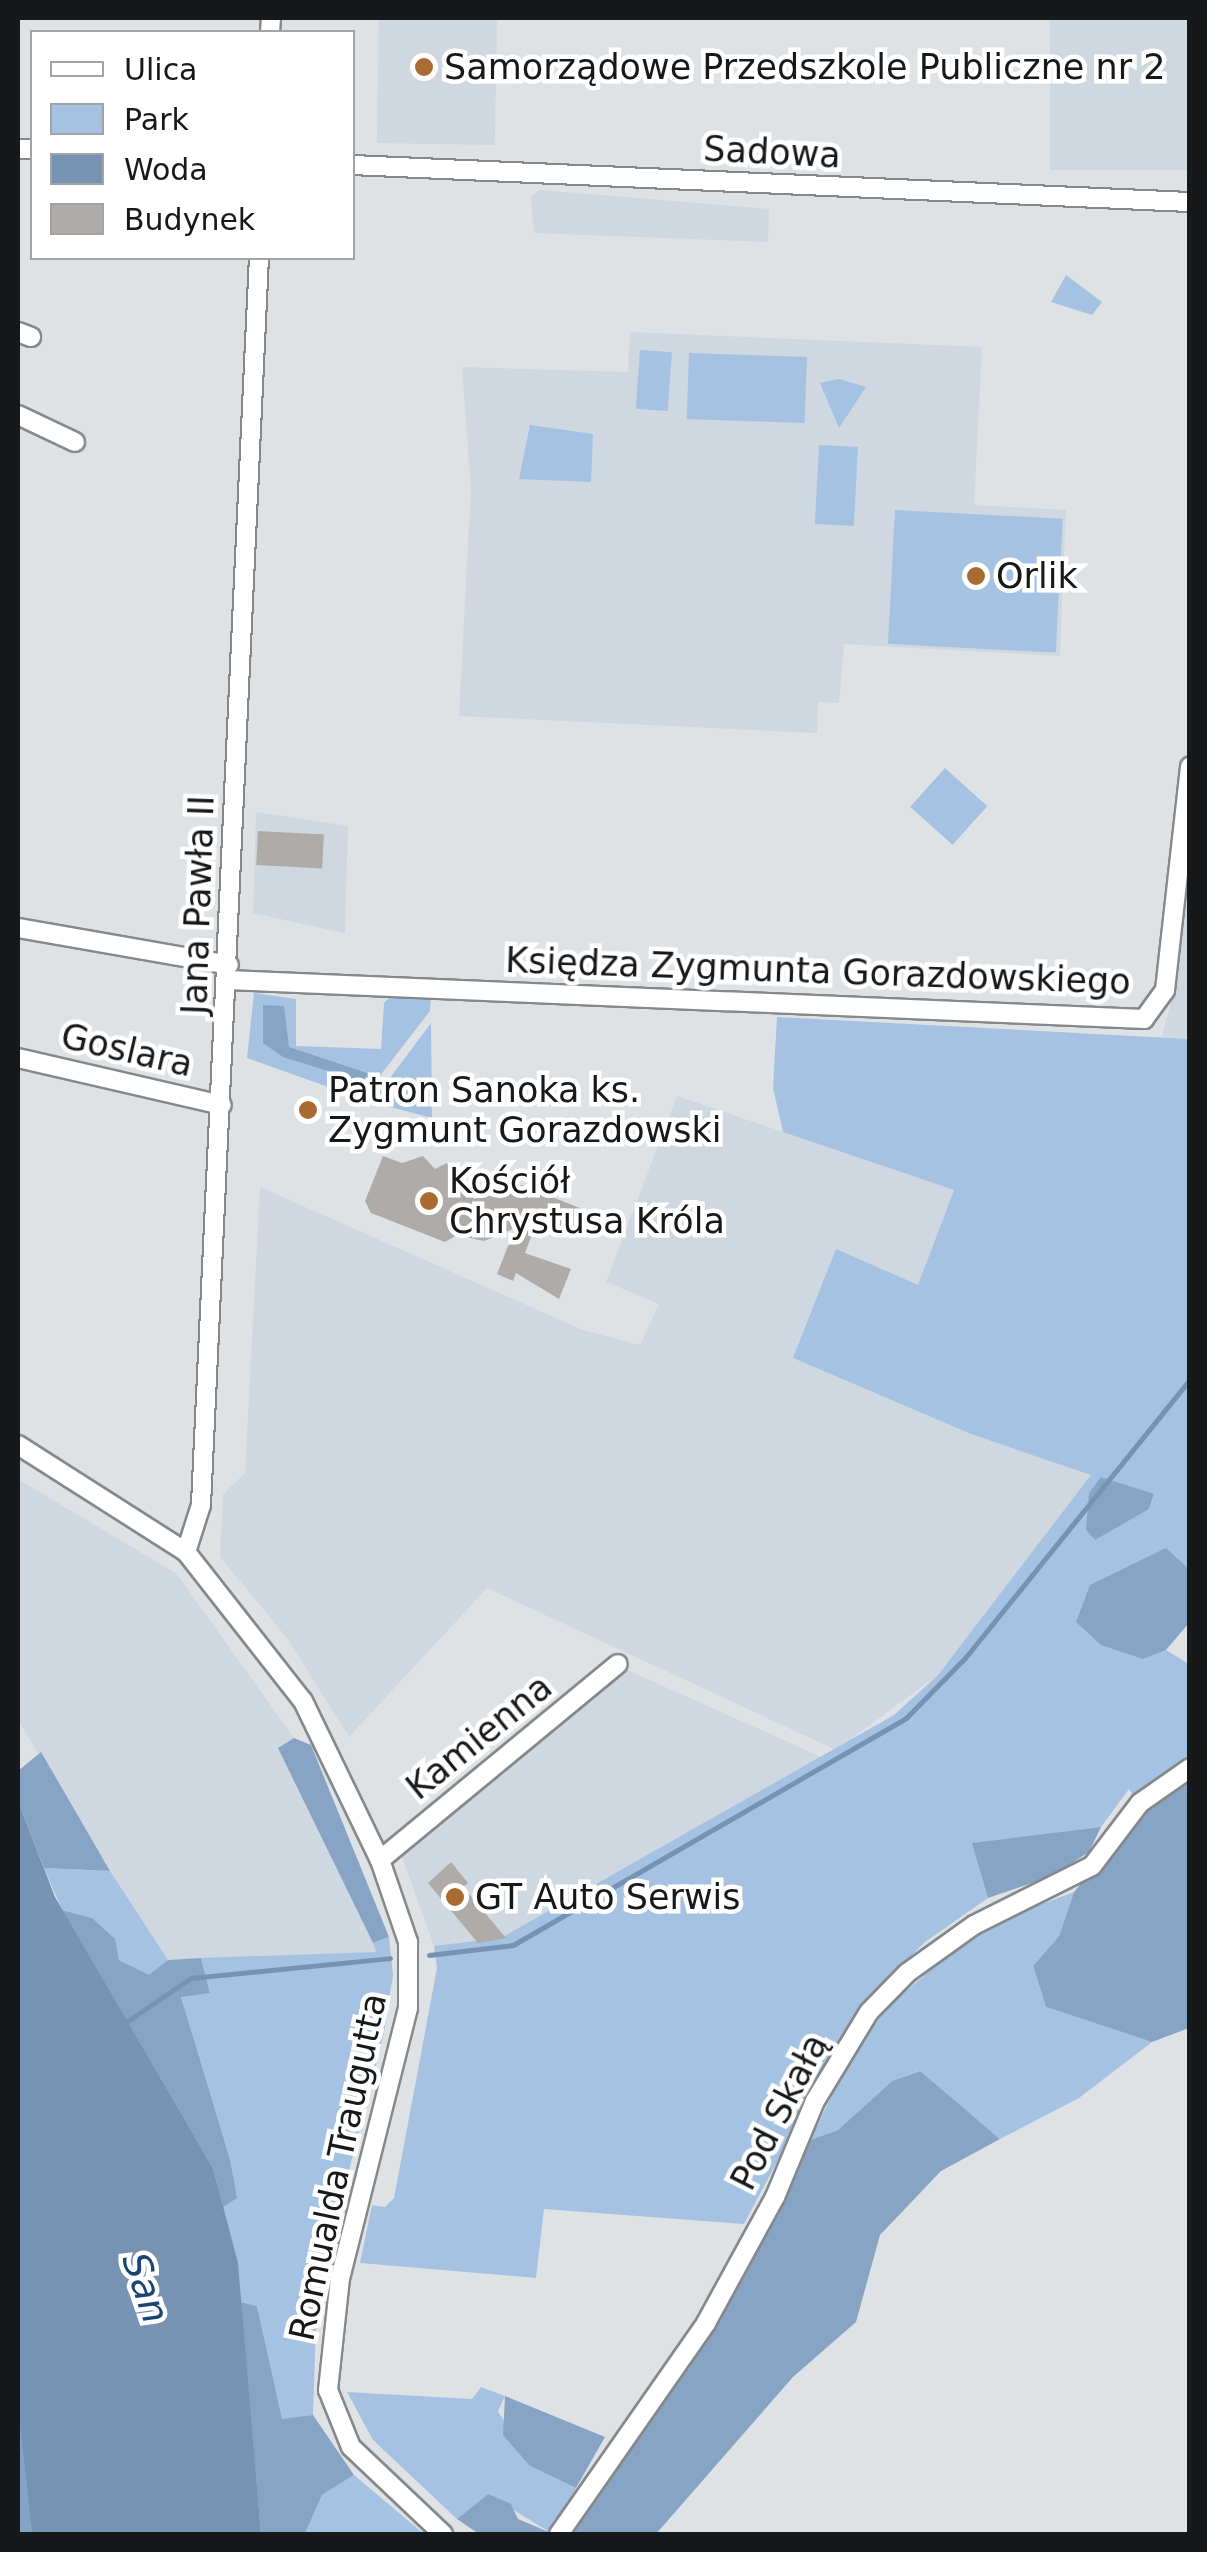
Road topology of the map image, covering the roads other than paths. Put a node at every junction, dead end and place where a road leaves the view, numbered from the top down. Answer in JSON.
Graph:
{"nodes":[{"id":1,"x":355,"y":166,"type":"edge"},
{"id":2,"x":1190,"y":202,"type":"edge"},
{"id":3,"x":259,"y":260,"type":"edge"},
{"id":4,"x":18,"y":415,"type":"edge"},
{"id":5,"x":76,"y":442,"type":"dead end"},
{"id":6,"x":1190,"y":766,"type":"edge"},
{"id":7,"x":18,"y":928,"type":"edge"},
{"id":8,"x":228,"y":973,"type":"junction"},
{"id":9,"x":18,"y":1058,"type":"edge"},
{"id":10,"x":222,"y":1105,"type":"junction"},
{"id":11,"x":18,"y":1445,"type":"edge"},
{"id":12,"x":186,"y":1552,"type":"junction"},
{"id":13,"x":618,"y":1664,"type":"dead end"},
{"id":14,"x":1190,"y":1768,"type":"edge"},
{"id":15,"x":380,"y":1860,"type":"junction"},
{"id":16,"x":443,"y":2534,"type":"edge"},
{"id":17,"x":558,"y":2534,"type":"edge"}],
"edges":[{"from":1,"to":2,"type":"street","name":"Sadowa"},
{"from":3,"to":8,"type":"street","name":"Jana Pawła II"},
{"from":4,"to":5,"type":"street"},
{"from":6,"to":8,"type":"street","name":"Księdza Zygmunta Gorazdowskiego"},
{"from":7,"to":8,"type":"street"},
{"from":8,"to":10,"type":"street","name":"Jana Pawła II"},
{"from":9,"to":10,"type":"street","name":"Goslara"},
{"from":10,"to":12,"type":"street","name":"Jana Pawła II"},
{"from":11,"to":12,"type":"street","name":"Romualda Traugutta"},
{"from":12,"to":15,"type":"street","name":"Romualda Traugutta"},
{"from":13,"to":15,"type":"street","name":"Kamienna"},
{"from":14,"to":17,"type":"street","name":"Pod Skałą"},
{"from":15,"to":16,"type":"street","name":"Romualda Traugutta"}]}
